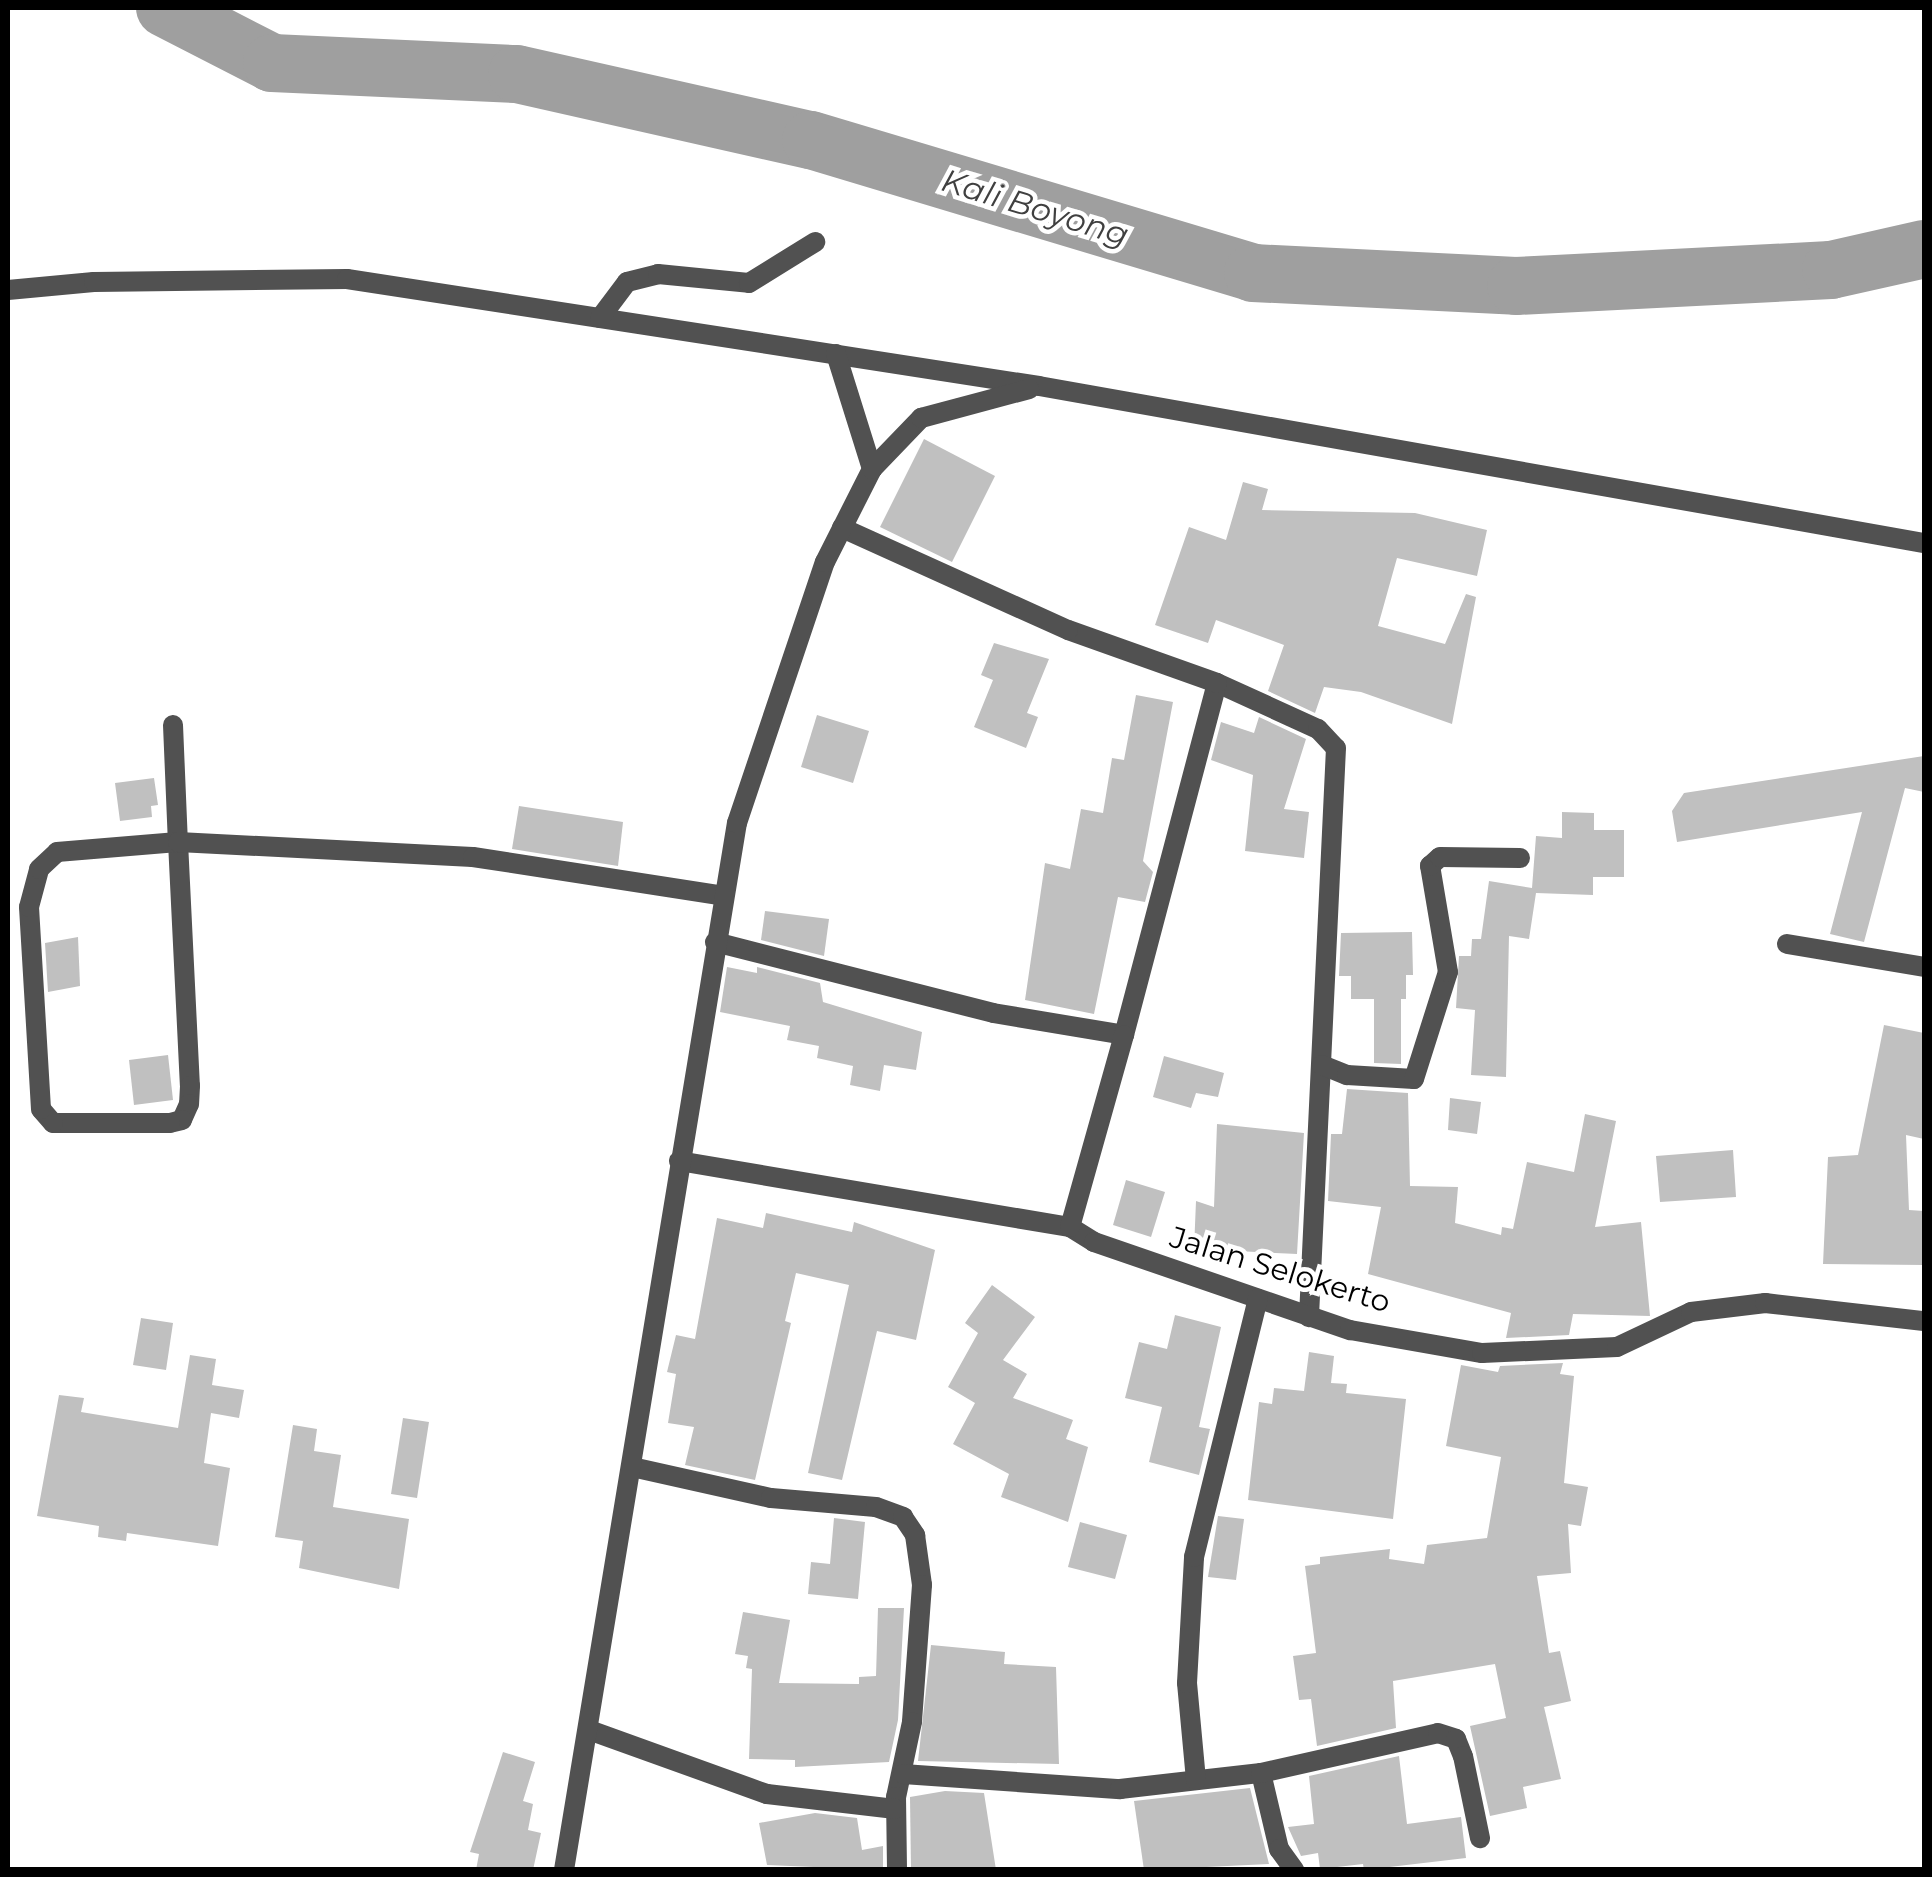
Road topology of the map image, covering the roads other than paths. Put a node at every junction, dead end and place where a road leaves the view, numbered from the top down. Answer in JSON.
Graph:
{"nodes":[{"id":1,"x":815,"y":242,"type":"dead end"},
{"id":2,"x":8,"y":290,"type":"edge"},
{"id":3,"x":600,"y":318,"type":"junction"},
{"id":4,"x":836,"y":354,"type":"junction"},
{"id":5,"x":1039,"y":386,"type":"junction"},
{"id":6,"x":872,"y":469,"type":"junction"},
{"id":7,"x":842,"y":528,"type":"junction"},
{"id":8,"x":1924,"y":542,"type":"edge"},
{"id":9,"x":1217,"y":683,"type":"junction"},
{"id":10,"x":173,"y":725,"type":"dead end"},
{"id":11,"x":178,"y":842,"type":"junction"},
{"id":12,"x":1520,"y":858,"type":"dead end"},
{"id":13,"x":724,"y":896,"type":"junction"},
{"id":14,"x":714,"y":942,"type":"junction"},
{"id":15,"x":1787,"y":944,"type":"dead end"},
{"id":16,"x":1924,"y":967,"type":"edge"},
{"id":17,"x":1124,"y":1035,"type":"junction"},
{"id":18,"x":1322,"y":1065,"type":"junction"},
{"id":19,"x":679,"y":1160,"type":"junction"},
{"id":20,"x":1070,"y":1226,"type":"junction"},
{"id":21,"x":1258,"y":1300,"type":"junction"},
{"id":22,"x":1309,"y":1317,"type":"junction"},
{"id":23,"x":1924,"y":1321,"type":"edge"},
{"id":24,"x":632,"y":1467,"type":"junction"},
{"id":25,"x":588,"y":1730,"type":"junction"},
{"id":26,"x":1260,"y":1773,"type":"junction"},
{"id":27,"x":903,"y":1774,"type":"junction"},
{"id":28,"x":1196,"y":1780,"type":"junction"},
{"id":29,"x":895,"y":1809,"type":"junction"},
{"id":30,"x":1480,"y":1838,"type":"dead end"},
{"id":31,"x":564,"y":1870,"type":"edge"},
{"id":32,"x":898,"y":1870,"type":"edge"},
{"id":33,"x":1294,"y":1870,"type":"edge"}],
"edges":[{"from":1,"to":3,"type":"street"},
{"from":2,"to":3,"type":"street"},
{"from":3,"to":4,"type":"street"},
{"from":4,"to":5,"type":"street"},
{"from":4,"to":6,"type":"street"},
{"from":5,"to":6,"type":"street"},
{"from":5,"to":8,"type":"street"},
{"from":6,"to":7,"type":"street"},
{"from":7,"to":9,"type":"street"},
{"from":7,"to":13,"type":"street"},
{"from":9,"to":17,"type":"street"},
{"from":9,"to":18,"type":"street"},
{"from":10,"to":11,"type":"street"},
{"from":11,"to":11,"type":"street"},
{"from":11,"to":13,"type":"street"},
{"from":12,"to":18,"type":"street"},
{"from":13,"to":14,"type":"street"},
{"from":14,"to":17,"type":"street"},
{"from":14,"to":19,"type":"street"},
{"from":15,"to":16,"type":"street"},
{"from":17,"to":20,"type":"street"},
{"from":18,"to":22,"type":"street"},
{"from":19,"to":20,"type":"street","name":"Jalan Selokerto"},
{"from":19,"to":24,"type":"street"},
{"from":20,"to":21,"type":"street","name":"Jalan Selokerto"},
{"from":21,"to":22,"type":"street","name":"Jalan Selokerto"},
{"from":21,"to":28,"type":"street"},
{"from":22,"to":23,"type":"street","name":"Jalan Selokerto"},
{"from":24,"to":25,"type":"street"},
{"from":24,"to":27,"type":"street"},
{"from":25,"to":29,"type":"street"},
{"from":25,"to":31,"type":"street"},
{"from":26,"to":28,"type":"street"},
{"from":26,"to":30,"type":"street"},
{"from":26,"to":33,"type":"street"},
{"from":27,"to":28,"type":"street"},
{"from":27,"to":29,"type":"street"},
{"from":29,"to":32,"type":"street"}]}
